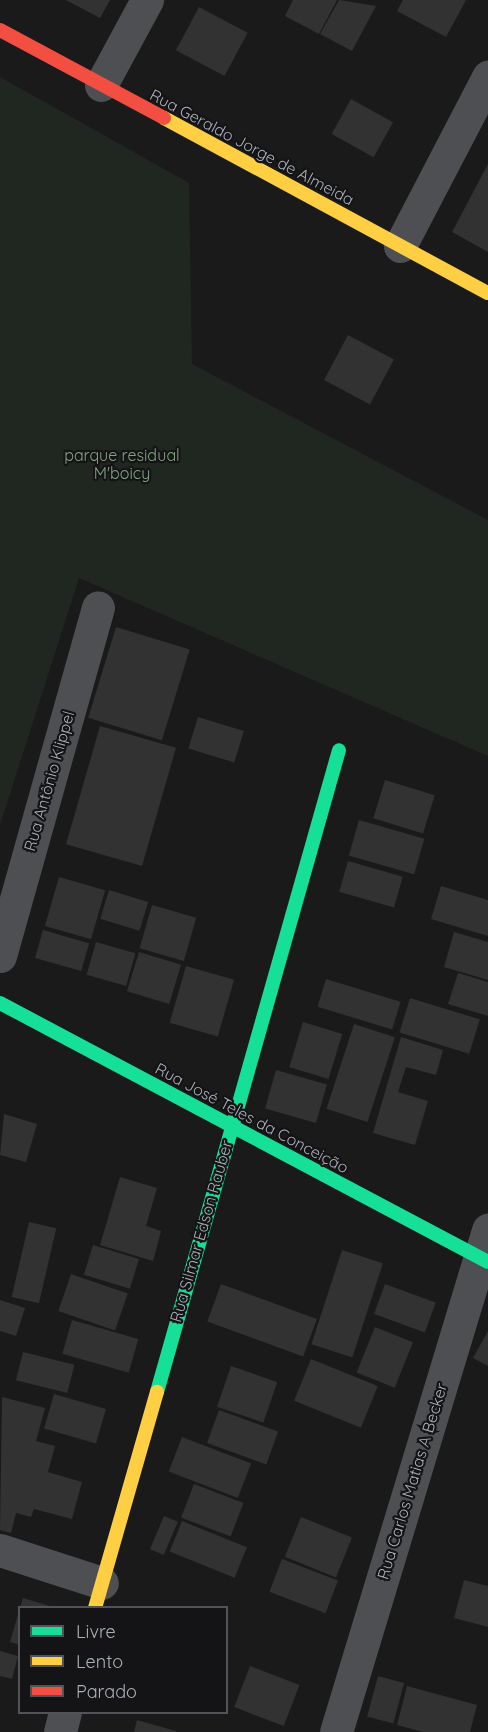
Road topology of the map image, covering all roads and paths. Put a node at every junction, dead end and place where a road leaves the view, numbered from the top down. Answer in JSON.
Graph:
{"nodes":[{"id":1,"x":147,"y":0,"type":"edge"},
{"id":2,"x":0,"y":30,"type":"edge"},
{"id":3,"x":488,"y":76,"type":"edge"},
{"id":4,"x":101,"y":85,"type":"junction"},
{"id":5,"x":400,"y":246,"type":"junction"},
{"id":6,"x":488,"y":293,"type":"edge"},
{"id":7,"x":98,"y":607,"type":"dead end"},
{"id":8,"x":339,"y":750,"type":"dead end"},
{"id":9,"x":0,"y":956,"type":"edge"},
{"id":10,"x":0,"y":1003,"type":"edge"},
{"id":11,"x":231,"y":1125,"type":"junction"},
{"id":12,"x":485,"y":1250,"type":"edge"},
{"id":13,"x":0,"y":1550,"type":"edge"},
{"id":14,"x":98,"y":1595,"type":"edge"},
{"id":15,"x":65,"y":1714,"type":"edge"},
{"id":16,"x":60,"y":1732,"type":"edge"},
{"id":17,"x":336,"y":1732,"type":"edge"}],
"edges":[{"from":1,"to":4,"type":"street"},
{"from":2,"to":4,"type":"street","name":"Rua Geraldo Jorge de Almeida"},
{"from":3,"to":5,"type":"street"},
{"from":4,"to":5,"type":"street","name":"Rua Geraldo Jorge de Almeida"},
{"from":5,"to":6,"type":"street","name":"Rua Geraldo Jorge de Almeida"},
{"from":7,"to":9,"type":"street","name":"Rua Antônio Klippel"},
{"from":8,"to":11,"type":"street","name":"Rua Silmar Edson Rauber"},
{"from":10,"to":11,"type":"street","name":"Rua José Teles da Conceição"},
{"from":11,"to":12,"type":"street","name":"Rua José Teles da Conceição"},
{"from":11,"to":14,"type":"street","name":"Rua Silmar Edson Rauber"},
{"from":12,"to":17,"type":"street","name":"Rua Carlos Matias A Becker"},
{"from":13,"to":14,"type":"street"},
{"from":15,"to":16,"type":"street"}]}
